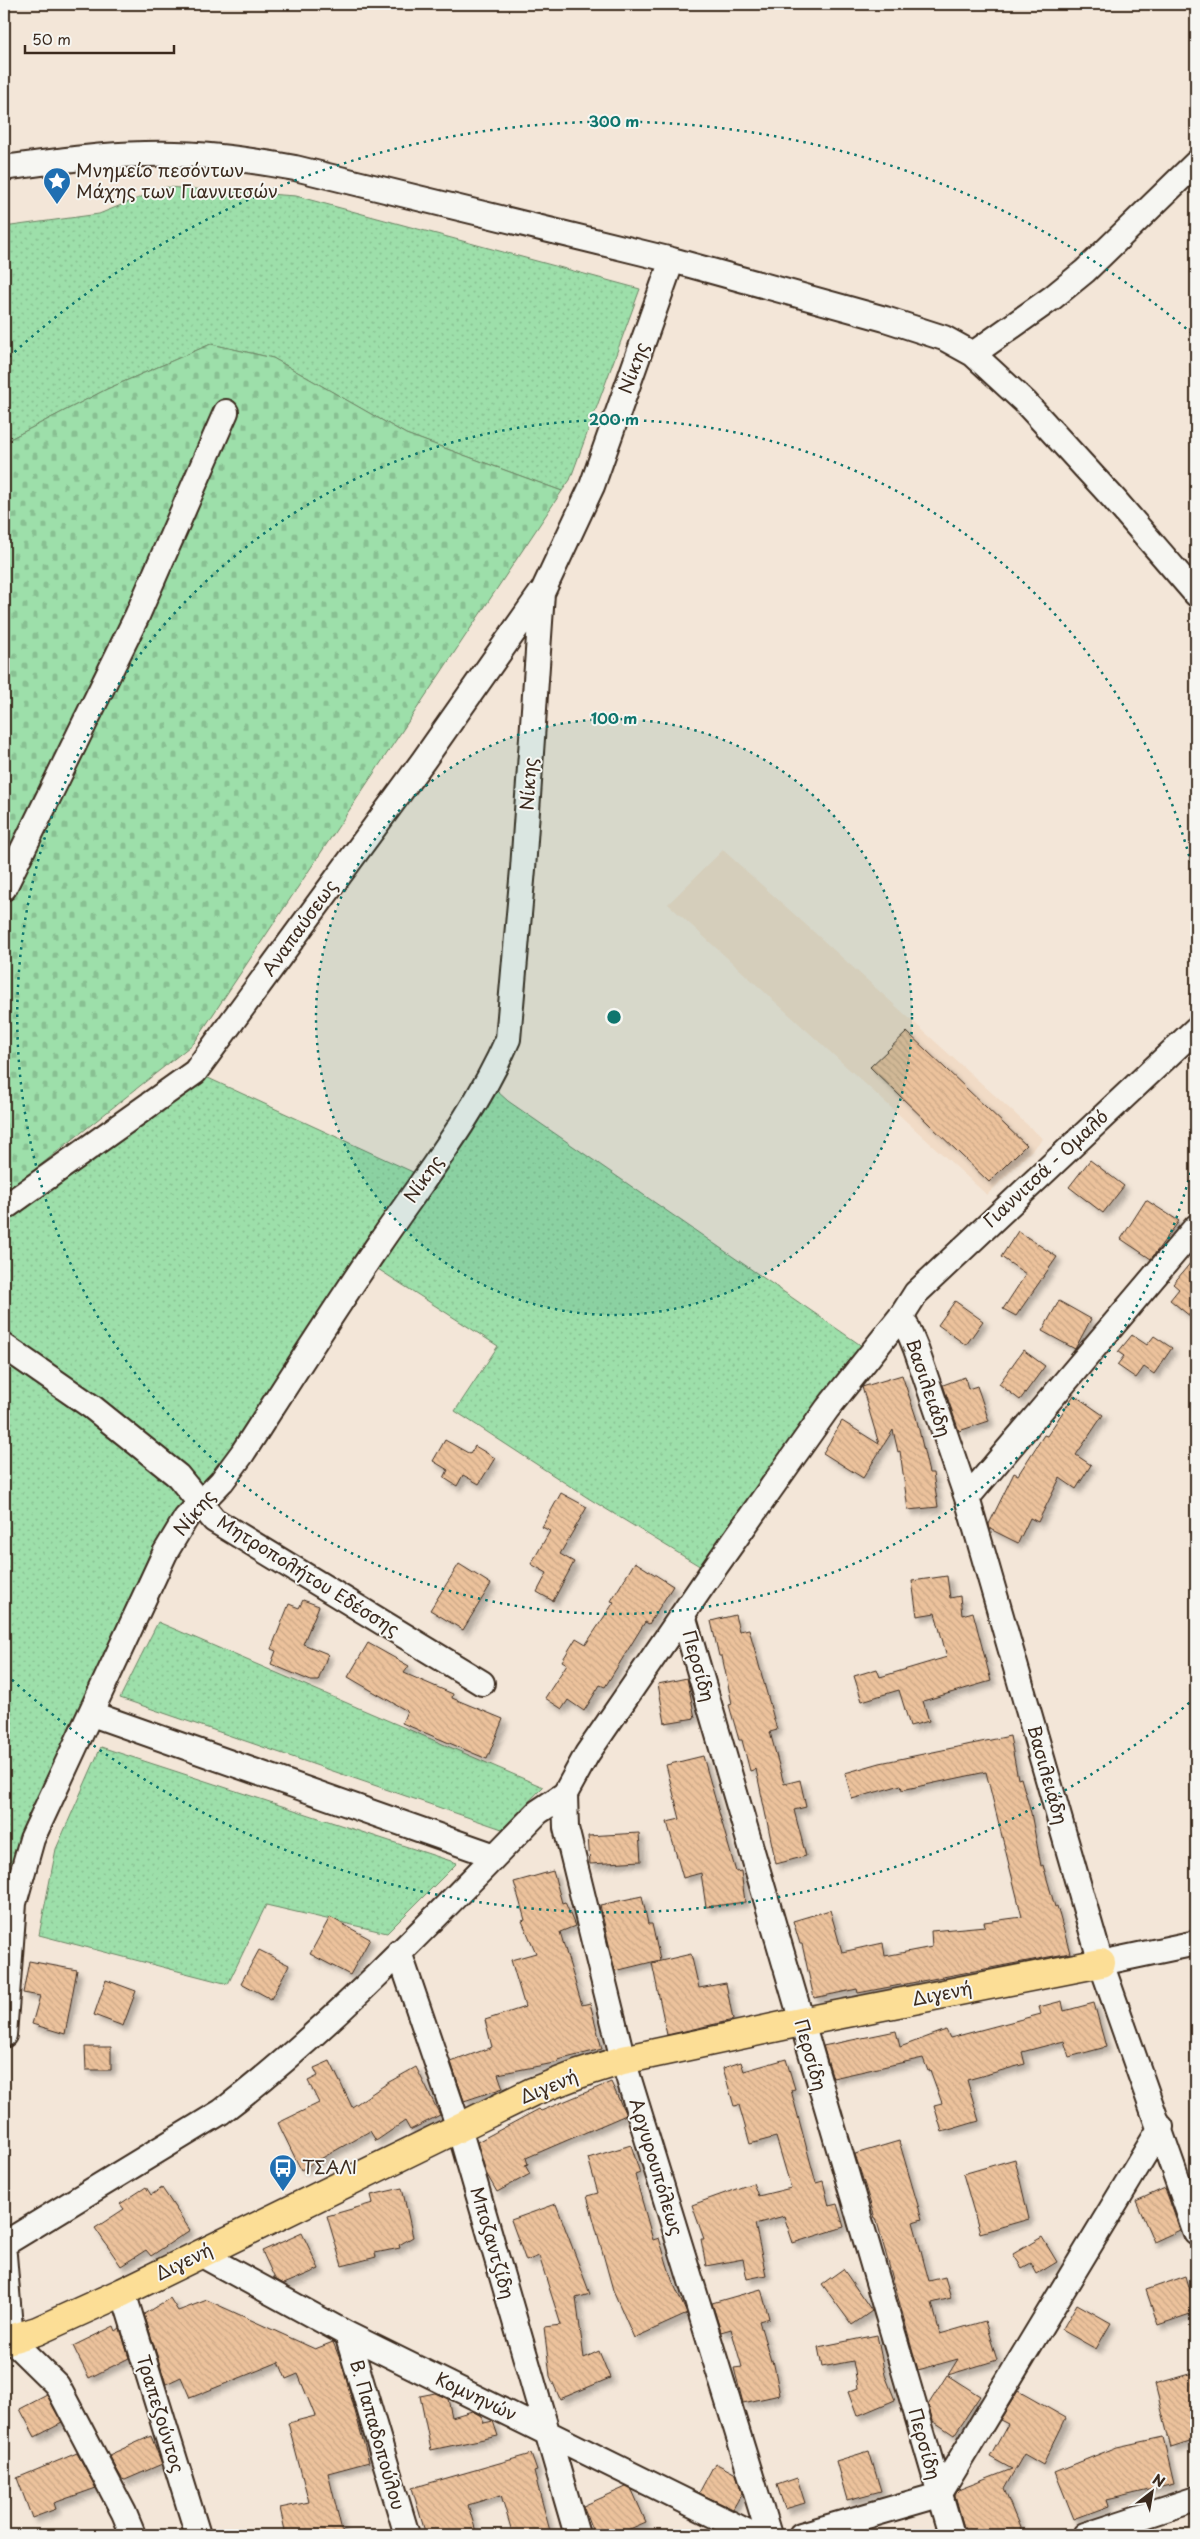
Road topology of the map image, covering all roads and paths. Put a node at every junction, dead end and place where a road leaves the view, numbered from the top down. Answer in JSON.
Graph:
{"nodes":[{"id":1,"x":1196,"y":163,"type":"edge"},
{"id":2,"x":4,"y":168,"type":"edge"},
{"id":3,"x":672,"y":260,"type":"junction"},
{"id":4,"x":973,"y":354,"type":"junction"},
{"id":5,"x":226,"y":412,"type":"dead end"},
{"id":6,"x":542,"y":592,"type":"junction"},
{"id":7,"x":1196,"y":594,"type":"edge"},
{"id":8,"x":4,"y":888,"type":"edge"},
{"id":9,"x":1196,"y":1029,"type":"edge"},
{"id":10,"x":4,"y":1208,"type":"edge"},
{"id":11,"x":1196,"y":1227,"type":"edge"},
{"id":12,"x":902,"y":1315,"type":"junction"},
{"id":13,"x":4,"y":1346,"type":"edge"},
{"id":14,"x":966,"y":1498,"type":"junction"},
{"id":15,"x":200,"y":1504,"type":"junction"},
{"id":16,"x":683,"y":1614,"type":"junction"},
{"id":17,"x":482,"y":1683,"type":"dead end"},
{"id":18,"x":92,"y":1714,"type":"junction"},
{"id":19,"x":565,"y":1794,"type":"junction"},
{"id":20,"x":495,"y":1856,"type":"junction"},
{"id":21,"x":1196,"y":1943,"type":"edge"},
{"id":22,"x":399,"y":1952,"type":"junction"},
{"id":23,"x":1101,"y":1963,"type":"junction"},
{"id":24,"x":5,"y":2011,"type":"edge"},
{"id":25,"x":801,"y":2022,"type":"junction"},
{"id":26,"x":4,"y":2035,"type":"edge"},
{"id":27,"x":623,"y":2060,"type":"junction"},
{"id":28,"x":1160,"y":2127,"type":"junction"},
{"id":29,"x":459,"y":2128,"type":"junction"},
{"id":30,"x":1196,"y":2234,"type":"edge"},
{"id":31,"x":4,"y":2244,"type":"edge"},
{"id":32,"x":200,"y":2254,"type":"junction"},
{"id":33,"x":4,"y":2255,"type":"edge"},
{"id":34,"x":123,"y":2292,"type":"junction"},
{"id":35,"x":347,"y":2334,"type":"junction"},
{"id":36,"x":7,"y":2340,"type":"edge"},
{"id":37,"x":546,"y":2431,"type":"junction"},
{"id":38,"x":939,"y":2495,"type":"junction"},
{"id":39,"x":1196,"y":2499,"type":"edge"},
{"id":40,"x":133,"y":2535,"type":"edge"},
{"id":41,"x":198,"y":2535,"type":"edge"},
{"id":42,"x":407,"y":2535,"type":"edge"},
{"id":43,"x":577,"y":2535,"type":"edge"},
{"id":44,"x":754,"y":2535,"type":"edge"},
{"id":45,"x":769,"y":2535,"type":"edge"},
{"id":46,"x":801,"y":2535,"type":"edge"},
{"id":47,"x":952,"y":2535,"type":"edge"},
{"id":48,"x":1086,"y":2535,"type":"edge"}],
"edges":[{"from":1,"to":4,"type":"street"},
{"from":2,"to":3,"type":"street"},
{"from":3,"to":4,"type":"street"},
{"from":3,"to":6,"type":"street","name":"Νίκης"},
{"from":4,"to":7,"type":"street"},
{"from":5,"to":8,"type":"street"},
{"from":6,"to":10,"type":"street","name":"Αναπαύσεως"},
{"from":6,"to":15,"type":"street","name":"Νίκης"},
{"from":9,"to":12,"type":"street","name":"Γιαννιτσά - Ομαλό"},
{"from":11,"to":14,"type":"street"},
{"from":12,"to":14,"type":"street","name":"Βασιλειάδη"},
{"from":12,"to":16,"type":"street","name":"Γιαννιτσά - Ομαλό"},
{"from":13,"to":15,"type":"street","name":"Μητροπολήτου Εδέσσης"},
{"from":14,"to":23,"type":"street","name":"Βασιλειάδη"},
{"from":15,"to":17,"type":"street","name":"Μητροπολήτου Εδέσσης"},
{"from":15,"to":18,"type":"street","name":"Νίκης"},
{"from":16,"to":19,"type":"street","name":"Γιαννιτσά - Ομαλό"},
{"from":16,"to":25,"type":"street","name":"Περσίδη"},
{"from":18,"to":20,"type":"street"},
{"from":18,"to":24,"type":"street","name":"Νίκης"},
{"from":19,"to":20,"type":"street"},
{"from":19,"to":27,"type":"street","name":"Αργυρουπόλεως"},
{"from":20,"to":22,"type":"street"},
{"from":21,"to":23,"type":"street"},
{"from":22,"to":29,"type":"street","name":"Μποζαντζίδη"},
{"from":22,"to":31,"type":"street"},
{"from":23,"to":25,"type":"main road","name":"Διγενή"},
{"from":23,"to":28,"type":"street","name":"Βασιλειάδη"},
{"from":24,"to":26,"type":"street","name":"Νίκης"},
{"from":25,"to":27,"type":"main road","name":"Διγενή"},
{"from":25,"to":38,"type":"street","name":"Περσίδη"},
{"from":27,"to":29,"type":"main road","name":"Διγενή"},
{"from":27,"to":45,"type":"street","name":"Αργυρουπόλεως"},
{"from":28,"to":30,"type":"street","name":"Βασιλειάδη"},
{"from":28,"to":38,"type":"street"},
{"from":29,"to":32,"type":"main road","name":"Διγενή"},
{"from":29,"to":37,"type":"street","name":"Μποζαντζίδη"},
{"from":32,"to":34,"type":"main road","name":"Διγενή"},
{"from":32,"to":35,"type":"street","name":"Κομνηνών"},
{"from":33,"to":36,"type":"street"},
{"from":34,"to":36,"type":"main road","name":"Διγενή"},
{"from":34,"to":41,"type":"street","name":"Τραπεζούντος"},
{"from":35,"to":37,"type":"street","name":"Κομνηνών"},
{"from":35,"to":42,"type":"street","name":"B. Παπαδοπούλου"},
{"from":36,"to":40,"type":"street"},
{"from":37,"to":43,"type":"street","name":"Μποζαντζίδη"},
{"from":37,"to":44,"type":"street","name":"Κομνηνών"},
{"from":38,"to":46,"type":"street"},
{"from":38,"to":47,"type":"street","name":"Περσίδη"},
{"from":39,"to":48,"type":"street"}]}
